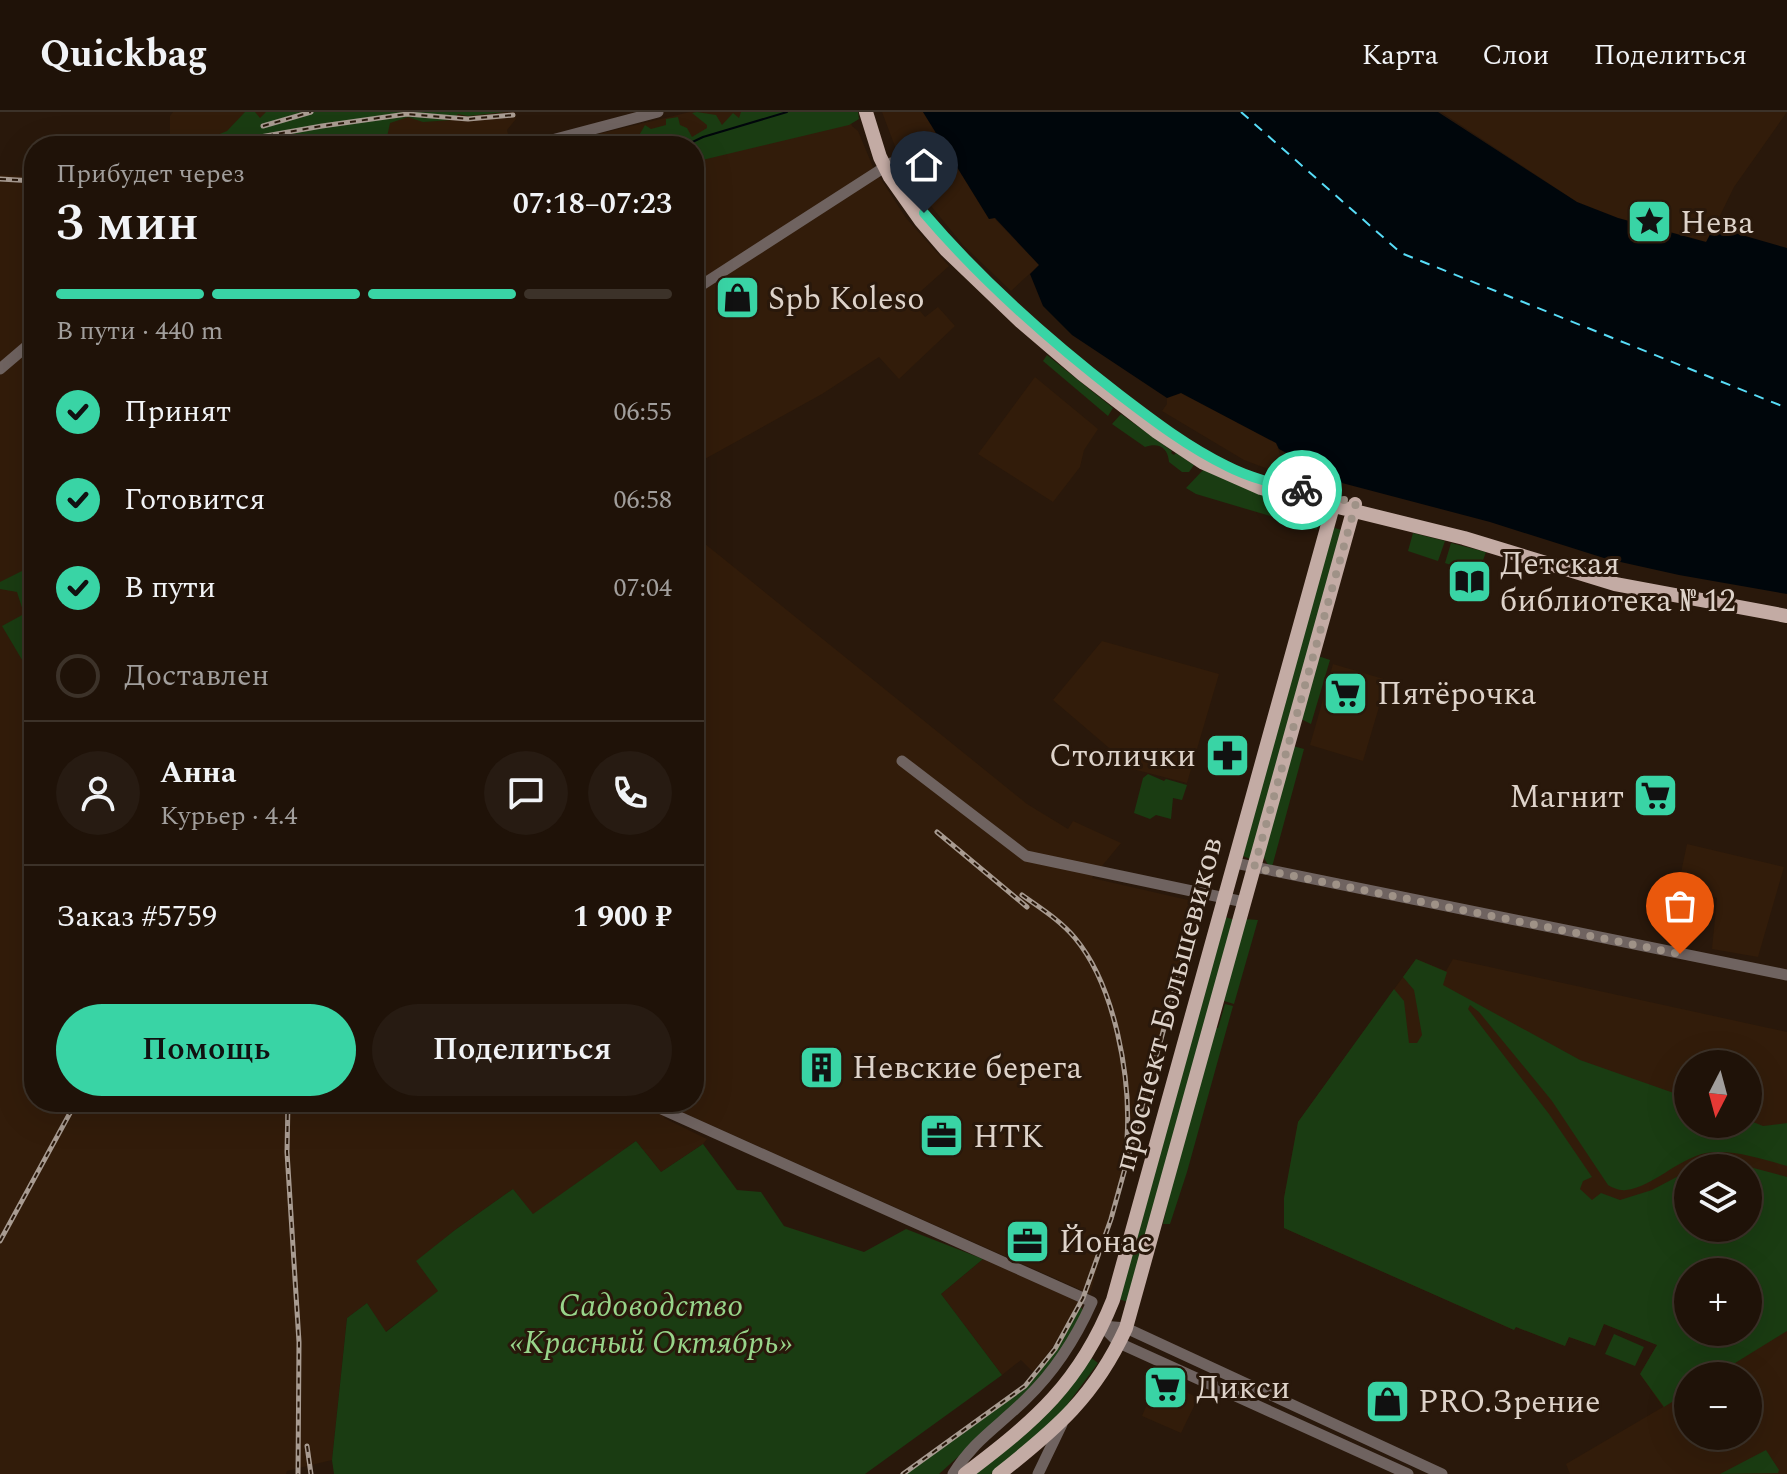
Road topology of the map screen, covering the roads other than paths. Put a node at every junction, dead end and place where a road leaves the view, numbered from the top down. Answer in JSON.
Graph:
{"nodes":[{"id":1,"x":658,"y":112,"type":"edge"},
{"id":2,"x":866,"y":112,"type":"edge"},
{"id":3,"x":874,"y":112,"type":"edge"},
{"id":4,"x":567,"y":136,"type":"edge"},
{"id":5,"x":888,"y":165,"type":"junction"},
{"id":6,"x":704,"y":284,"type":"edge"},
{"id":7,"x":24,"y":349,"type":"edge"},
{"id":8,"x":0,"y":369,"type":"edge"},
{"id":9,"x":1334,"y":502,"type":"junction"},
{"id":10,"x":1355,"y":507,"type":"junction"},
{"id":11,"x":1787,"y":608,"type":"edge"},
{"id":12,"x":1787,"y":616,"type":"edge"},
{"id":13,"x":902,"y":761,"type":"dead end"},
{"id":14,"x":1235,"y":863,"type":"junction"},
{"id":15,"x":1254,"y":868,"type":"junction"},
{"id":16,"x":1226,"y":897,"type":"junction"},
{"id":17,"x":1244,"y":902,"type":"junction"},
{"id":18,"x":1787,"y":975,"type":"edge"},
{"id":19,"x":668,"y":1112,"type":"edge"},
{"id":20,"x":1102,"y":1326,"type":"junction"},
{"id":21,"x":1126,"y":1328,"type":"junction"},
{"id":22,"x":1119,"y":1343,"type":"junction"},
{"id":23,"x":1066,"y":1419,"type":"junction"},
{"id":24,"x":981,"y":1438,"type":"junction"},
{"id":25,"x":989,"y":1456,"type":"junction"},
{"id":26,"x":953,"y":1474,"type":"edge"},
{"id":27,"x":965,"y":1474,"type":"edge"},
{"id":28,"x":999,"y":1474,"type":"edge"},
{"id":29,"x":1038,"y":1474,"type":"edge"},
{"id":30,"x":1408,"y":1474,"type":"edge"},
{"id":31,"x":1442,"y":1474,"type":"edge"}],
"edges":[{"from":1,"to":4,"type":"street"},
{"from":2,"to":5,"type":"main road"},
{"from":3,"to":5,"type":"main road"},
{"from":5,"to":6,"type":"street"},
{"from":5,"to":9,"type":"main road"},
{"from":7,"to":8,"type":"street"},
{"from":9,"to":10,"type":"main road"},
{"from":9,"to":14,"type":"main road","name":"проспект Большевиков"},
{"from":10,"to":11,"type":"main road"},
{"from":10,"to":12,"type":"main road"},
{"from":10,"to":15,"type":"main road","name":"проспект Большевиков"},
{"from":13,"to":16,"type":"street"},
{"from":14,"to":15,"type":"street"},
{"from":14,"to":16,"type":"main road","name":"проспект Большевиков"},
{"from":15,"to":17,"type":"main road","name":"проспект Большевиков"},
{"from":15,"to":18,"type":"street"},
{"from":16,"to":17,"type":"street"},
{"from":16,"to":20,"type":"main road","name":"проспект Большевиков"},
{"from":17,"to":21,"type":"main road","name":"проспект Большевиков"},
{"from":19,"to":24,"type":"street"},
{"from":20,"to":21,"type":"street"},
{"from":20,"to":22,"type":"street"},
{"from":20,"to":25,"type":"main road","name":"проспект Большевиков"},
{"from":21,"to":22,"type":"main road","name":"проспект Большевиков"},
{"from":21,"to":31,"type":"street"},
{"from":22,"to":23,"type":"main road","name":"проспект Большевиков"},
{"from":22,"to":30,"type":"street"},
{"from":23,"to":28,"type":"main road","name":"проспект Большевиков"},
{"from":23,"to":29,"type":"street"},
{"from":24,"to":25,"type":"street"},
{"from":24,"to":26,"type":"street"},
{"from":25,"to":27,"type":"main road","name":"проспект Большевиков"}]}
